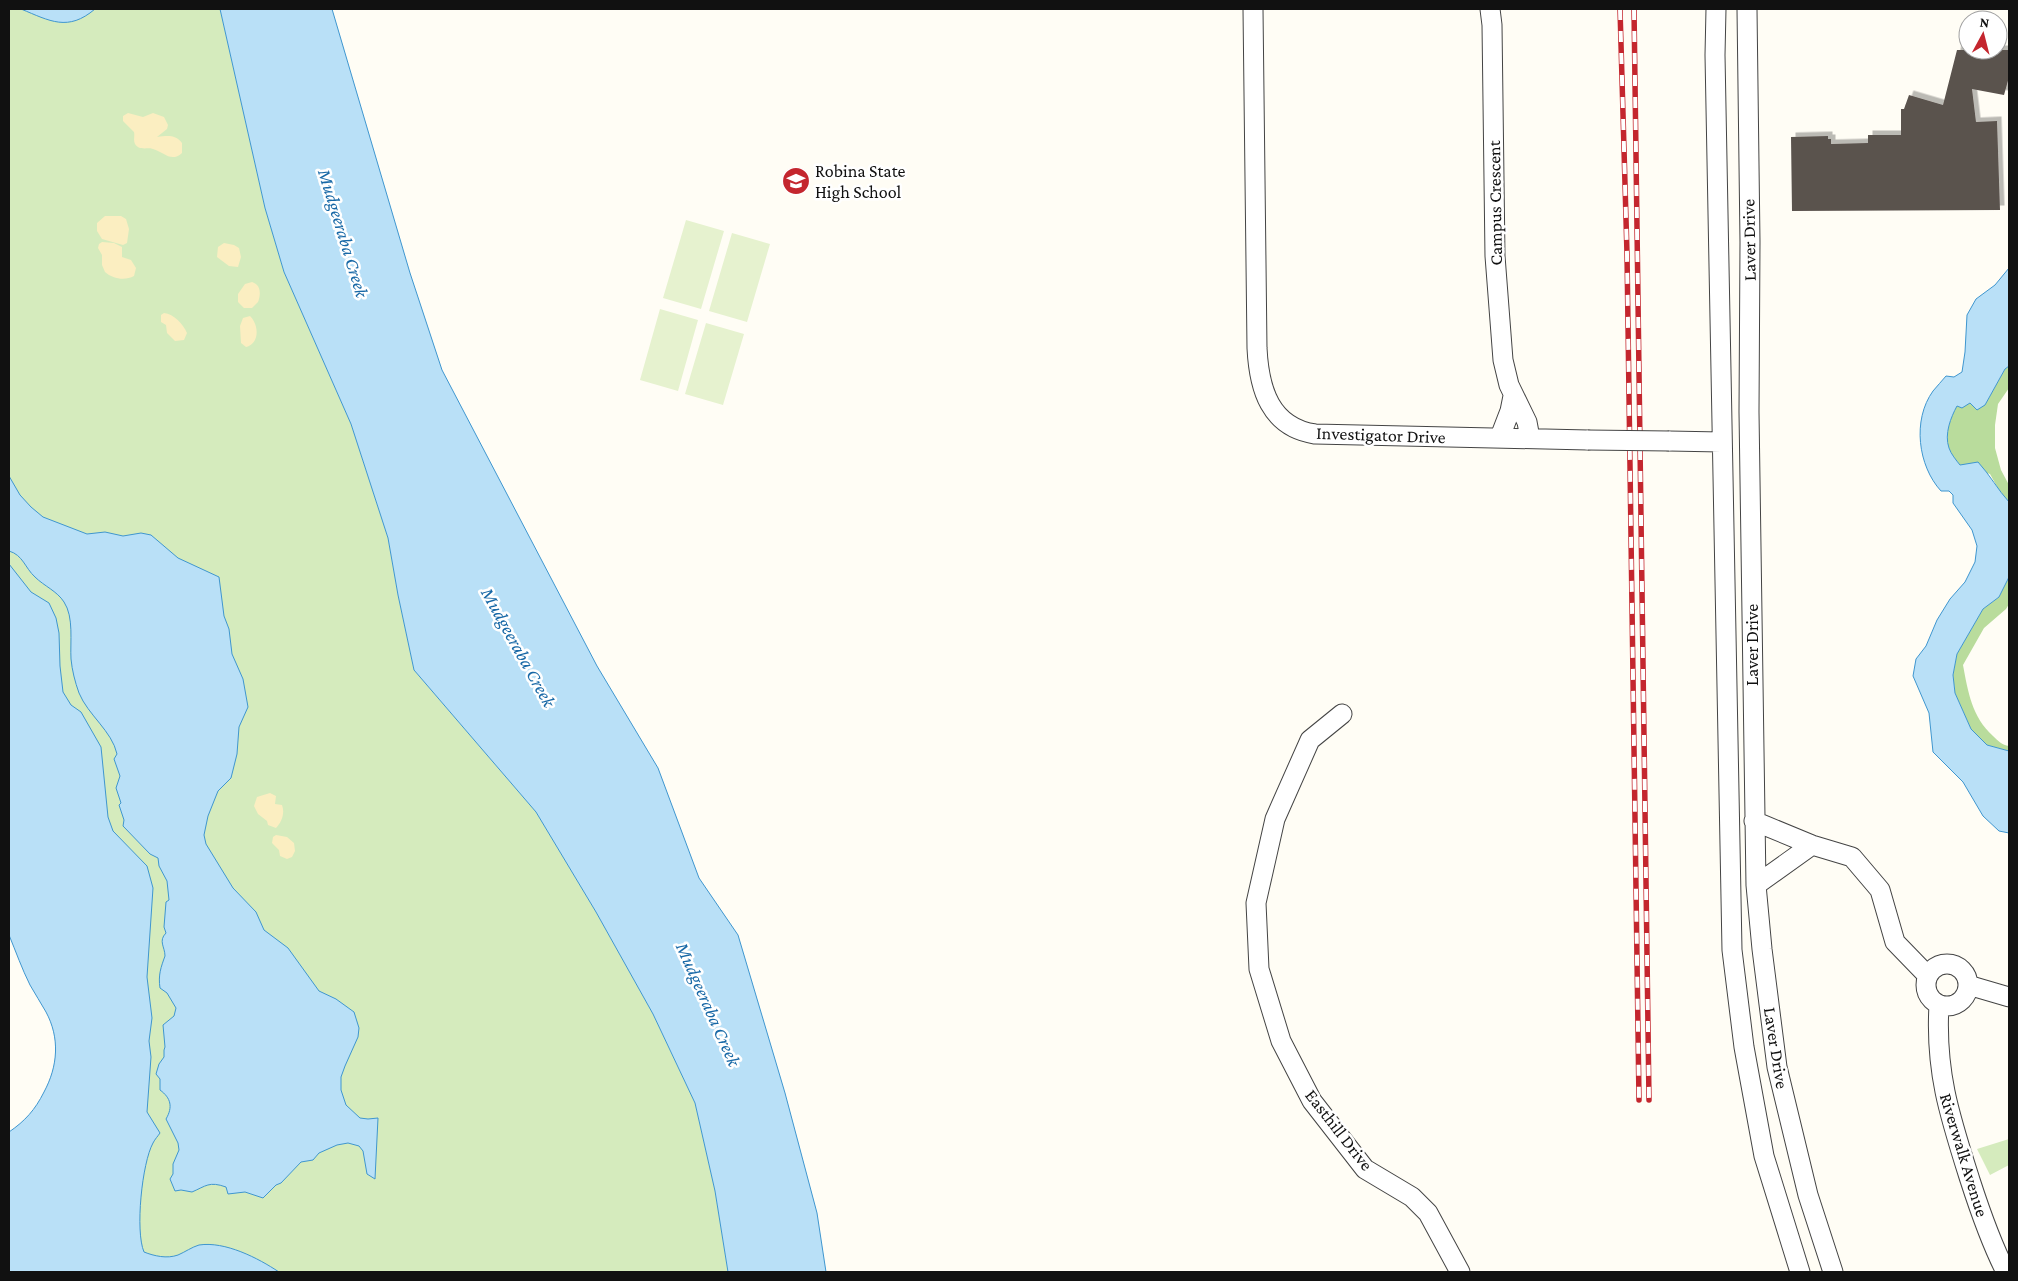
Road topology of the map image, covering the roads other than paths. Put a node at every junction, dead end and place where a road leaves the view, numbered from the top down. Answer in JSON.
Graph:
{"nodes":[{"id":1,"x":1253,"y":9,"type":"edge"},
{"id":2,"x":1490,"y":9,"type":"edge"},
{"id":3,"x":1716,"y":9,"type":"edge"},
{"id":4,"x":1747,"y":9,"type":"edge"},
{"id":5,"x":1513,"y":396,"type":"junction"},
{"id":6,"x":1500,"y":437,"type":"junction"},
{"id":7,"x":1530,"y":438,"type":"junction"},
{"id":8,"x":1721,"y":442,"type":"junction"},
{"id":9,"x":1342,"y":714,"type":"dead end"},
{"id":10,"x":1754,"y":821,"type":"junction"},
{"id":11,"x":1812,"y":845,"type":"junction"},
{"id":12,"x":1756,"y":885,"type":"junction"},
{"id":13,"x":1927,"y":975,"type":"junction"},
{"id":14,"x":1968,"y":985,"type":"junction"},
{"id":15,"x":2009,"y":997,"type":"edge"},
{"id":16,"x":1939,"y":1005,"type":"junction"},
{"id":17,"x":1460,"y":1272,"type":"edge"},
{"id":18,"x":1800,"y":1272,"type":"edge"},
{"id":19,"x":1833,"y":1272,"type":"edge"},
{"id":20,"x":2006,"y":1272,"type":"edge"}],
"edges":[{"from":1,"to":6,"type":"street","name":"Investigator Drive"},
{"from":2,"to":5,"type":"street","name":"Campus Crescent"},
{"from":3,"to":8,"type":"street","name":"Laver Drive"},
{"from":4,"to":10,"type":"street","name":"Laver Drive"},
{"from":5,"to":6,"type":"street"},
{"from":5,"to":7,"type":"street","name":"Campus Crescent"},
{"from":6,"to":7,"type":"street","name":"Investigator Drive"},
{"from":7,"to":8,"type":"street","name":"Investigator Drive","bridge":true},
{"from":8,"to":18,"type":"street","name":"Laver Drive"},
{"from":9,"to":17,"type":"street","name":"Easthill Drive"},
{"from":10,"to":11,"type":"street"},
{"from":10,"to":12,"type":"street","name":"Laver Drive"},
{"from":11,"to":12,"type":"street"},
{"from":11,"to":13,"type":"street"},
{"from":12,"to":19,"type":"street","name":"Laver Drive"},
{"from":13,"to":14,"type":"street"},
{"from":13,"to":16,"type":"street"},
{"from":14,"to":15,"type":"street"},
{"from":14,"to":16,"type":"street"},
{"from":16,"to":20,"type":"street","name":"Riverwalk Avenue"}]}
